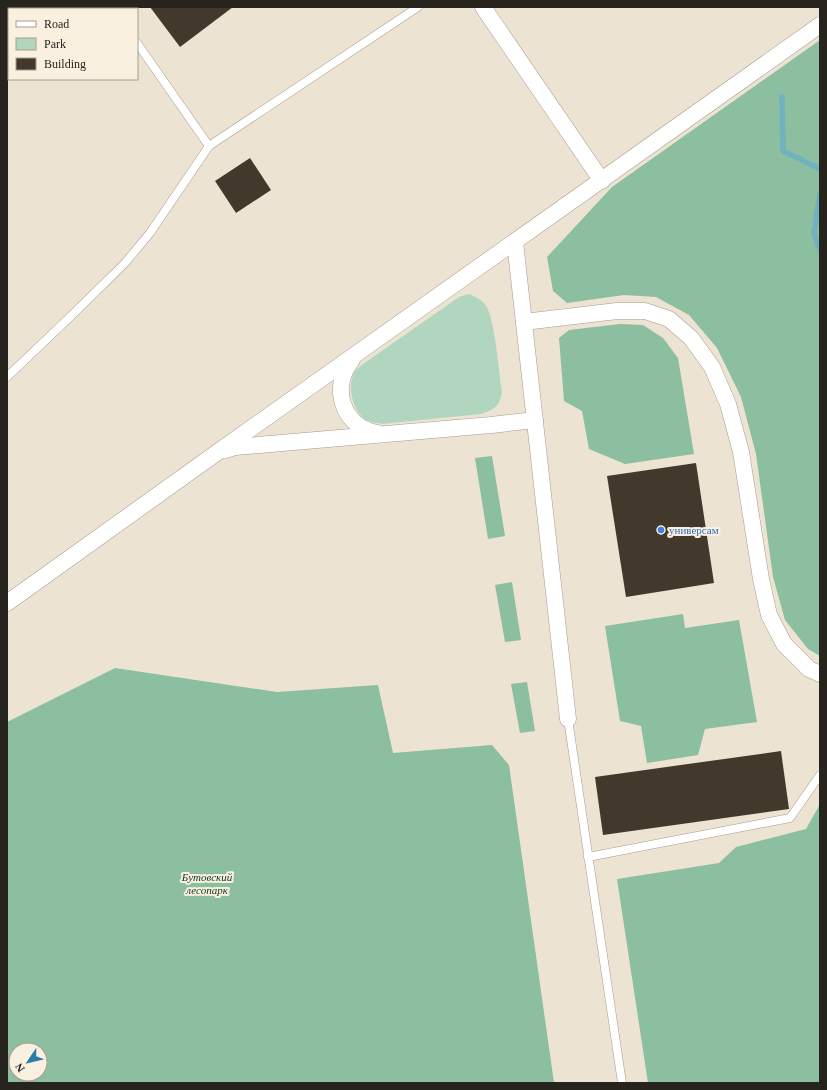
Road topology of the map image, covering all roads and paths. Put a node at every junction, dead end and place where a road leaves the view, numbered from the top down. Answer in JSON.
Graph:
{"nodes":[{"id":1,"x":418,"y":7,"type":"edge"},
{"id":2,"x":483,"y":7,"type":"edge"},
{"id":3,"x":820,"y":26,"type":"edge"},
{"id":4,"x":138,"y":44,"type":"edge"},
{"id":5,"x":209,"y":146,"type":"junction"},
{"id":6,"x":602,"y":181,"type":"junction"},
{"id":7,"x":515,"y":242,"type":"junction"},
{"id":8,"x":524,"y":322,"type":"junction"},
{"id":9,"x":359,"y":353,"type":"junction"},
{"id":10,"x":7,"y":377,"type":"edge"},
{"id":11,"x":534,"y":420,"type":"junction"},
{"id":12,"x":382,"y":434,"type":"junction"},
{"id":13,"x":215,"y":454,"type":"junction"},
{"id":14,"x":7,"y":603,"type":"edge"},
{"id":15,"x":820,"y":674,"type":"edge"},
{"id":16,"x":568,"y":719,"type":"joint"},
{"id":17,"x":820,"y":775,"type":"edge"},
{"id":18,"x":588,"y":857,"type":"junction"},
{"id":19,"x":622,"y":1083,"type":"edge"}],
"edges":[{"from":1,"to":5,"type":"lane"},
{"from":2,"to":6,"type":"street"},
{"from":3,"to":6,"type":"street"},
{"from":4,"to":5,"type":"lane"},
{"from":5,"to":10,"type":"lane"},
{"from":6,"to":7,"type":"street"},
{"from":7,"to":8,"type":"street"},
{"from":7,"to":9,"type":"street"},
{"from":8,"to":11,"type":"street"},
{"from":8,"to":15,"type":"street"},
{"from":9,"to":12,"type":"street"},
{"from":9,"to":13,"type":"street"},
{"from":11,"to":12,"type":"street"},
{"from":11,"to":16,"type":"street"},
{"from":12,"to":13,"type":"street"},
{"from":13,"to":14,"type":"street"},
{"from":16,"to":18,"type":"lane"},
{"from":17,"to":18,"type":"lane"},
{"from":18,"to":19,"type":"lane"}]}
